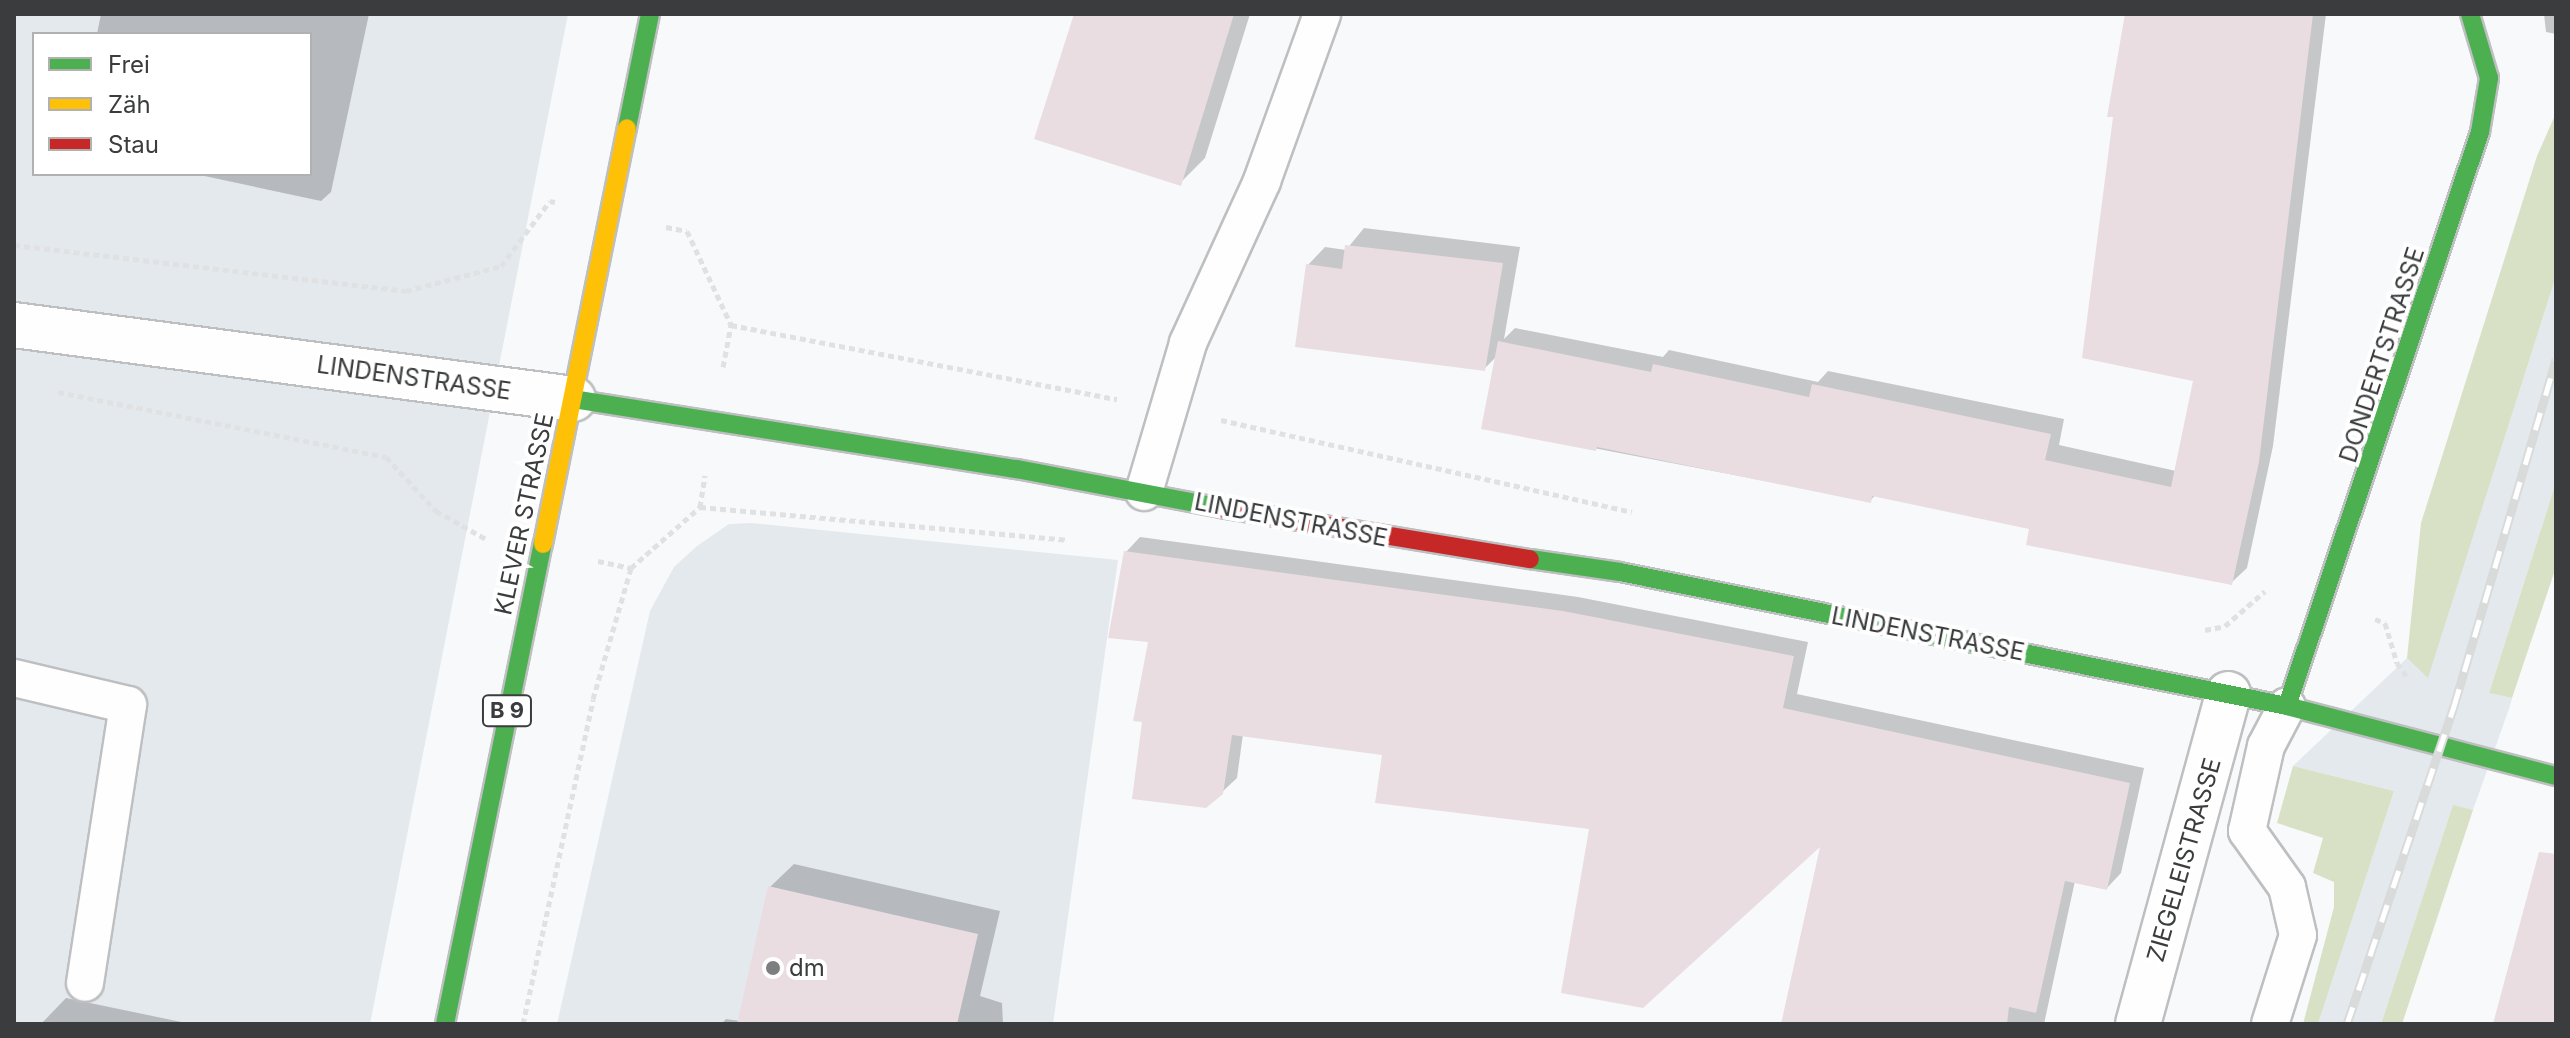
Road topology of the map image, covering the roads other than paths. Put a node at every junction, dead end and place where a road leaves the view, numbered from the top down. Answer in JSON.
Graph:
{"nodes":[{"id":1,"x":650,"y":14,"type":"edge"},
{"id":2,"x":1322,"y":14,"type":"edge"},
{"id":3,"x":2470,"y":14,"type":"edge"},
{"id":4,"x":14,"y":325,"type":"edge"},
{"id":5,"x":573,"y":399,"type":"junction"},
{"id":6,"x":1144,"y":492,"type":"junction"},
{"id":7,"x":14,"y":678,"type":"edge"},
{"id":8,"x":2228,"y":694,"type":"junction"},
{"id":9,"x":2287,"y":706,"type":"junction"},
{"id":10,"x":2556,"y":776,"type":"edge"},
{"id":11,"x":85,"y":983,"type":"dead end"},
{"id":12,"x":445,"y":1024,"type":"edge"},
{"id":13,"x":2138,"y":1024,"type":"edge"},
{"id":14,"x":2270,"y":1024,"type":"edge"}],
"edges":[{"from":1,"to":5,"type":"street","name":"KLEVER STRASSE","number":"B 9"},
{"from":2,"to":6,"type":"lane"},
{"from":3,"to":9,"type":"street","name":"DONDERTSTRASSE"},
{"from":4,"to":5,"type":"street","name":"LINDENSTRASSE"},
{"from":5,"to":6,"type":"street","name":"LINDENSTRASSE"},
{"from":5,"to":12,"type":"street","name":"KLEVER STRASSE","number":"B 9"},
{"from":6,"to":8,"type":"street","name":"LINDENSTRASSE"},
{"from":7,"to":11,"type":"lane"},
{"from":8,"to":9,"type":"street","name":"LINDENSTRASSE"},
{"from":8,"to":13,"type":"street","name":"ZIEGELEISTRASSE"},
{"from":9,"to":10,"type":"street","name":"LINDENSTRASSE"},
{"from":9,"to":14,"type":"lane"}]}
